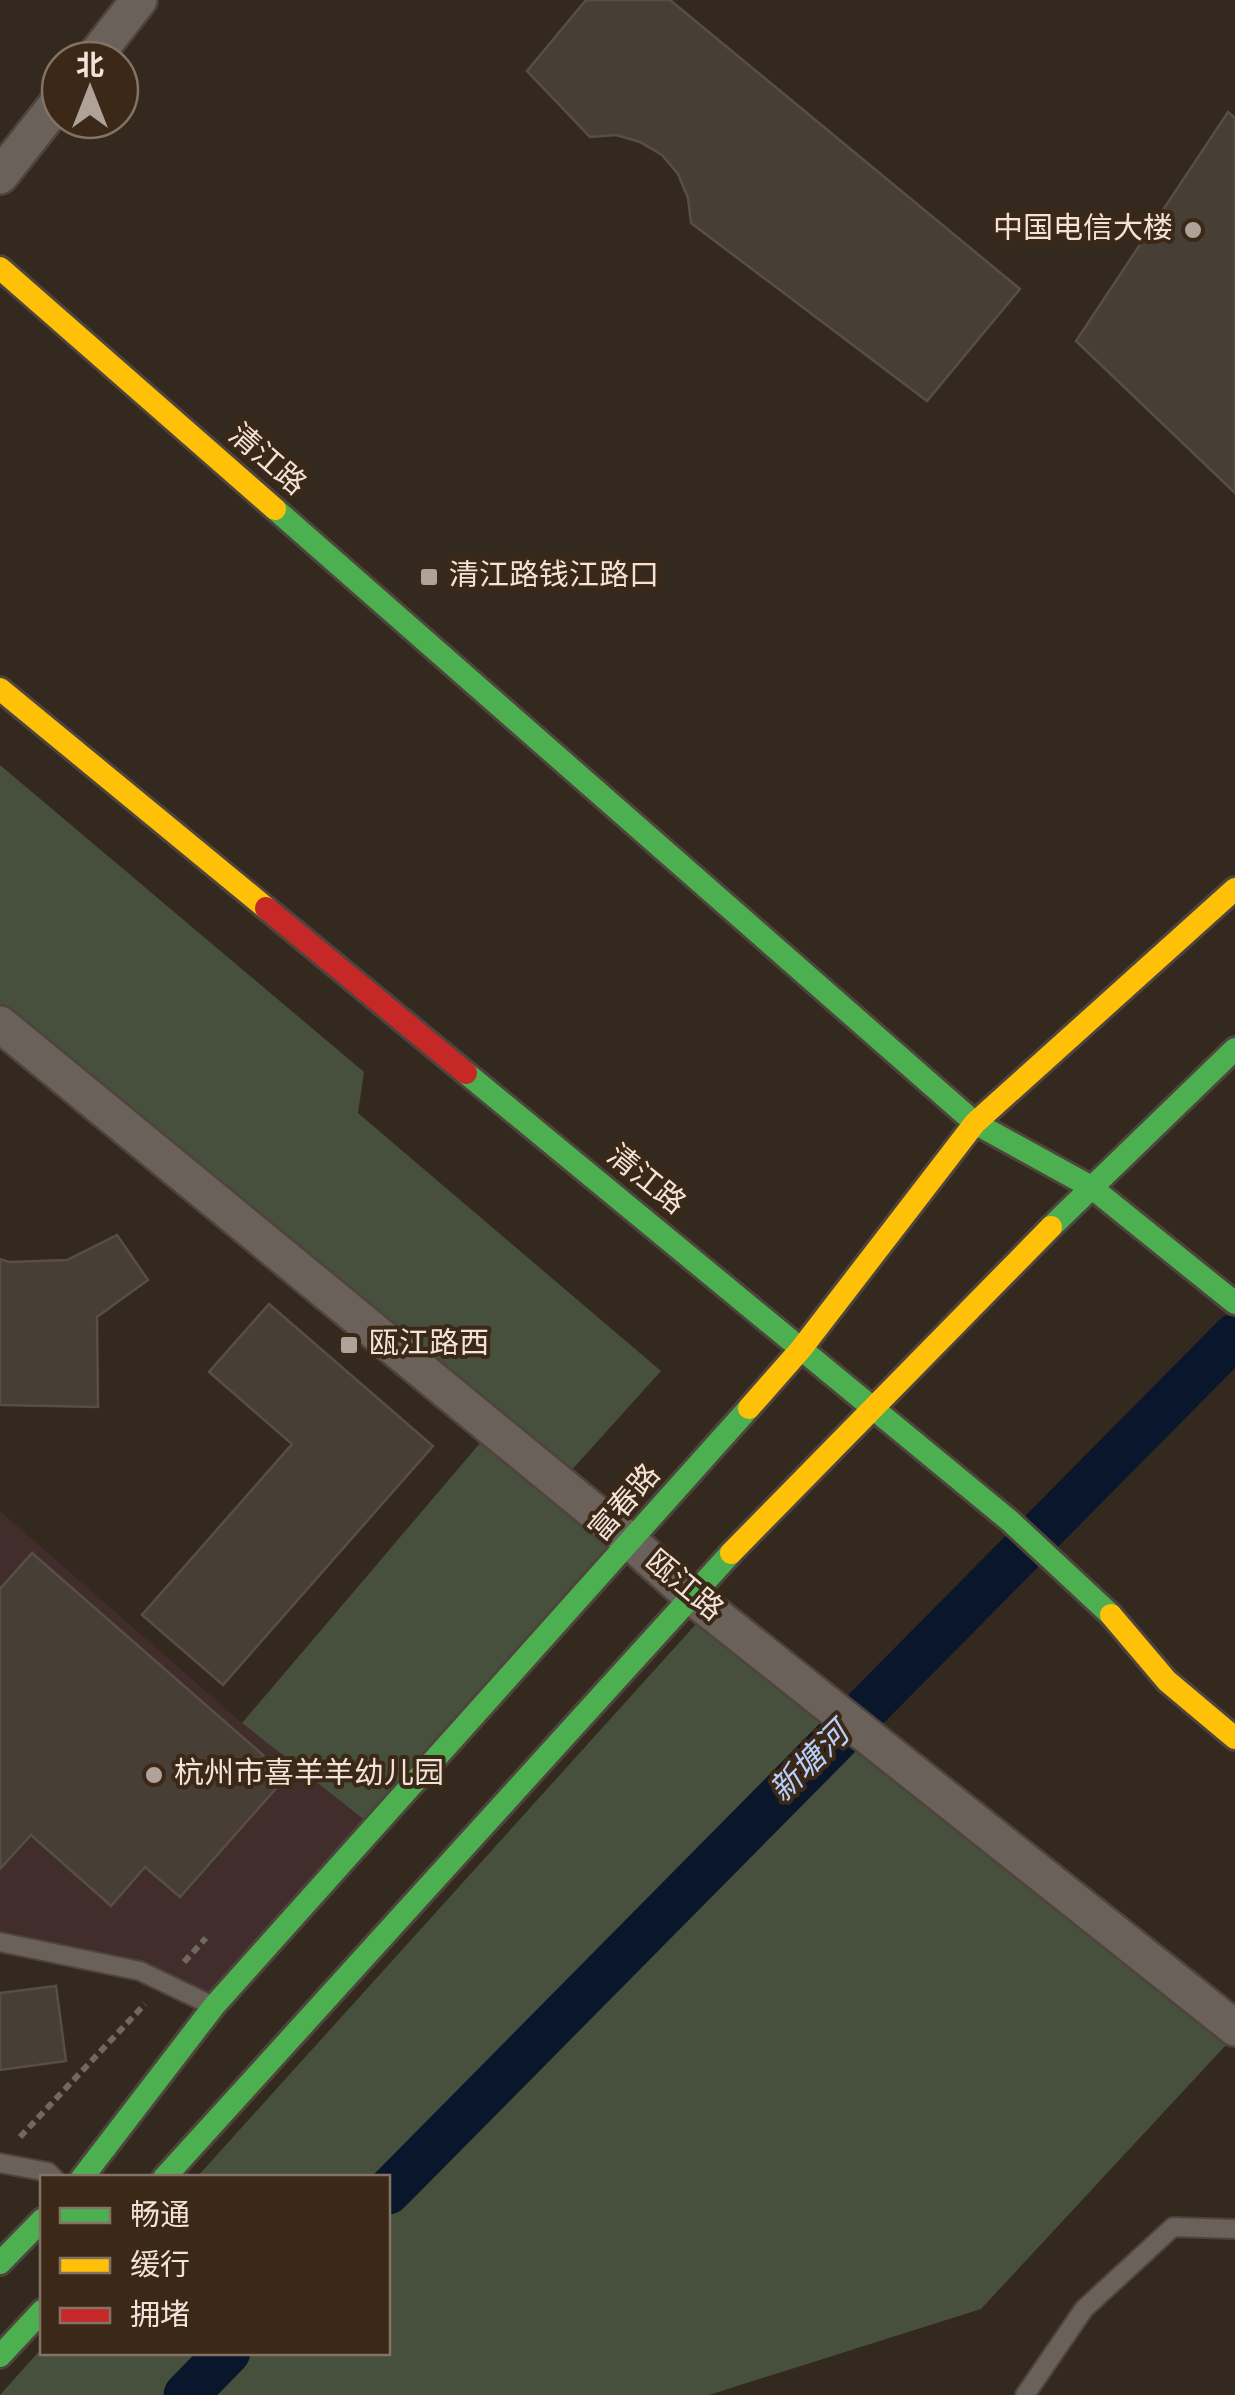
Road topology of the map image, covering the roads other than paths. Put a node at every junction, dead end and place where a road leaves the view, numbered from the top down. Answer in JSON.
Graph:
{"nodes":[{"id":1,"x":139,"y":0,"type":"edge"},
{"id":2,"x":108,"y":40,"type":"edge"},
{"id":3,"x":40,"y":125,"type":"edge"},
{"id":4,"x":0,"y":176,"type":"edge"},
{"id":5,"x":0,"y":268,"type":"edge"},
{"id":6,"x":0,"y":689,"type":"edge"},
{"id":7,"x":1235,"y":890,"type":"edge"},
{"id":8,"x":1,"y":1026,"type":"edge"},
{"id":9,"x":1235,"y":1049,"type":"edge"},
{"id":10,"x":975,"y":1122,"type":"junction"},
{"id":11,"x":1091,"y":1187,"type":"junction"},
{"id":12,"x":1233,"y":1301,"type":"edge"},
{"id":13,"x":801,"y":1348,"type":"junction"},
{"id":14,"x":875,"y":1410,"type":"junction"},
{"id":15,"x":632,"y":1543,"type":"junction"},
{"id":16,"x":690,"y":1595,"type":"junction"},
{"id":17,"x":1235,"y":1738,"type":"edge"},
{"id":18,"x":0,"y":1942,"type":"edge"},
{"id":19,"x":214,"y":2006,"type":"junction"},
{"id":20,"x":1235,"y":2028,"type":"edge"},
{"id":21,"x":0,"y":2163,"type":"edge"},
{"id":22,"x":51,"y":2175,"type":"edge"},
{"id":23,"x":84,"y":2175,"type":"edge"},
{"id":24,"x":167,"y":2175,"type":"edge"},
{"id":25,"x":40,"y":2222,"type":"edge"},
{"id":26,"x":1235,"y":2229,"type":"edge"},
{"id":27,"x":0,"y":2263,"type":"edge"},
{"id":28,"x":40,"y":2313,"type":"edge"},
{"id":29,"x":0,"y":2356,"type":"edge"},
{"id":30,"x":1025,"y":2395,"type":"edge"}],
"edges":[{"from":1,"to":2,"type":"street"},
{"from":3,"to":4,"type":"street"},
{"from":5,"to":10,"type":"main road","name":"清江路"},
{"from":6,"to":13,"type":"main road","name":"清江路"},
{"from":7,"to":10,"type":"main road","name":"富春路"},
{"from":8,"to":15,"type":"street","name":"瓯江路"},
{"from":9,"to":11,"type":"main road"},
{"from":10,"to":11,"type":"main road","name":"清江路"},
{"from":10,"to":13,"type":"main road","name":"富春路"},
{"from":11,"to":12,"type":"main road","name":"清江路"},
{"from":11,"to":14,"type":"main road"},
{"from":13,"to":14,"type":"main road","name":"清江路"},
{"from":13,"to":15,"type":"main road","name":"富春路"},
{"from":14,"to":16,"type":"main road"},
{"from":14,"to":17,"type":"main road","name":"清江路"},
{"from":15,"to":16,"type":"street","name":"瓯江路"},
{"from":15,"to":19,"type":"main road","name":"富春路"},
{"from":16,"to":20,"type":"street","name":"瓯江路"},
{"from":16,"to":24,"type":"main road"},
{"from":18,"to":19,"type":"lane"},
{"from":19,"to":23,"type":"main road","name":"富春路"},
{"from":21,"to":22,"type":"lane"},
{"from":25,"to":27,"type":"main road"},
{"from":26,"to":30,"type":"lane"},
{"from":28,"to":29,"type":"main road"}]}
